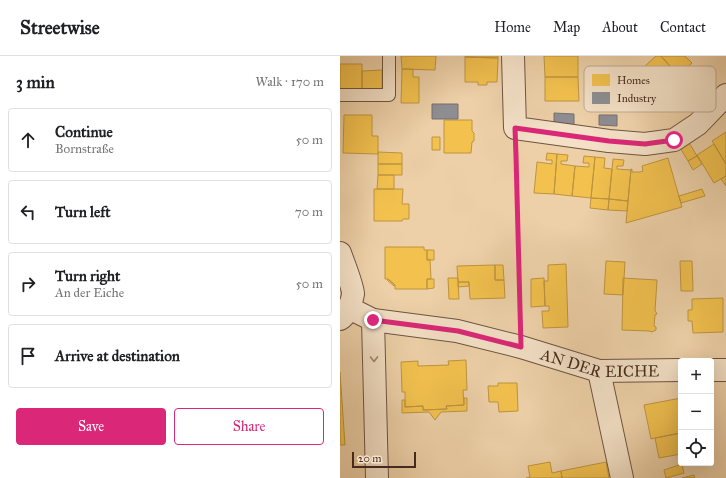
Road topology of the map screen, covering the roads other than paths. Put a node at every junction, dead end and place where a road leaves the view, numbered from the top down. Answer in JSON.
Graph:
{"nodes":[{"id":1,"x":389,"y":56,"type":"edge"},
{"id":2,"x":513,"y":56,"type":"edge"},
{"id":3,"x":340,"y":95,"type":"edge"},
{"id":4,"x":726,"y":95,"type":"edge"},
{"id":5,"x":716,"y":105,"type":"edge"},
{"id":6,"x":710,"y":112,"type":"edge"},
{"id":7,"x":340,"y":253,"type":"edge"},
{"id":8,"x":344,"y":314,"type":"edge"},
{"id":9,"x":373,"y":320,"type":"junction"},
{"id":10,"x":678,"y":370,"type":"edge"},
{"id":11,"x":714,"y":370,"type":"edge"},
{"id":12,"x":726,"y":370,"type":"edge"},
{"id":13,"x":599,"y":371,"type":"junction"},
{"id":14,"x":377,"y":478,"type":"edge"},
{"id":15,"x":622,"y":478,"type":"edge"}],
"edges":[{"from":1,"to":3,"type":"lane"},
{"from":2,"to":6,"type":"street"},
{"from":4,"to":5,"type":"street"},
{"from":7,"to":8,"type":"street"},
{"from":8,"to":9,"type":"street","name":"AN DER EICHE"},
{"from":9,"to":13,"type":"street","name":"AN DER EICHE"},
{"from":9,"to":14,"type":"street","one_way":true},
{"from":10,"to":13,"type":"street","name":"AN DER EICHE"},
{"from":11,"to":12,"type":"street"},
{"from":13,"to":15,"type":"street"}]}
